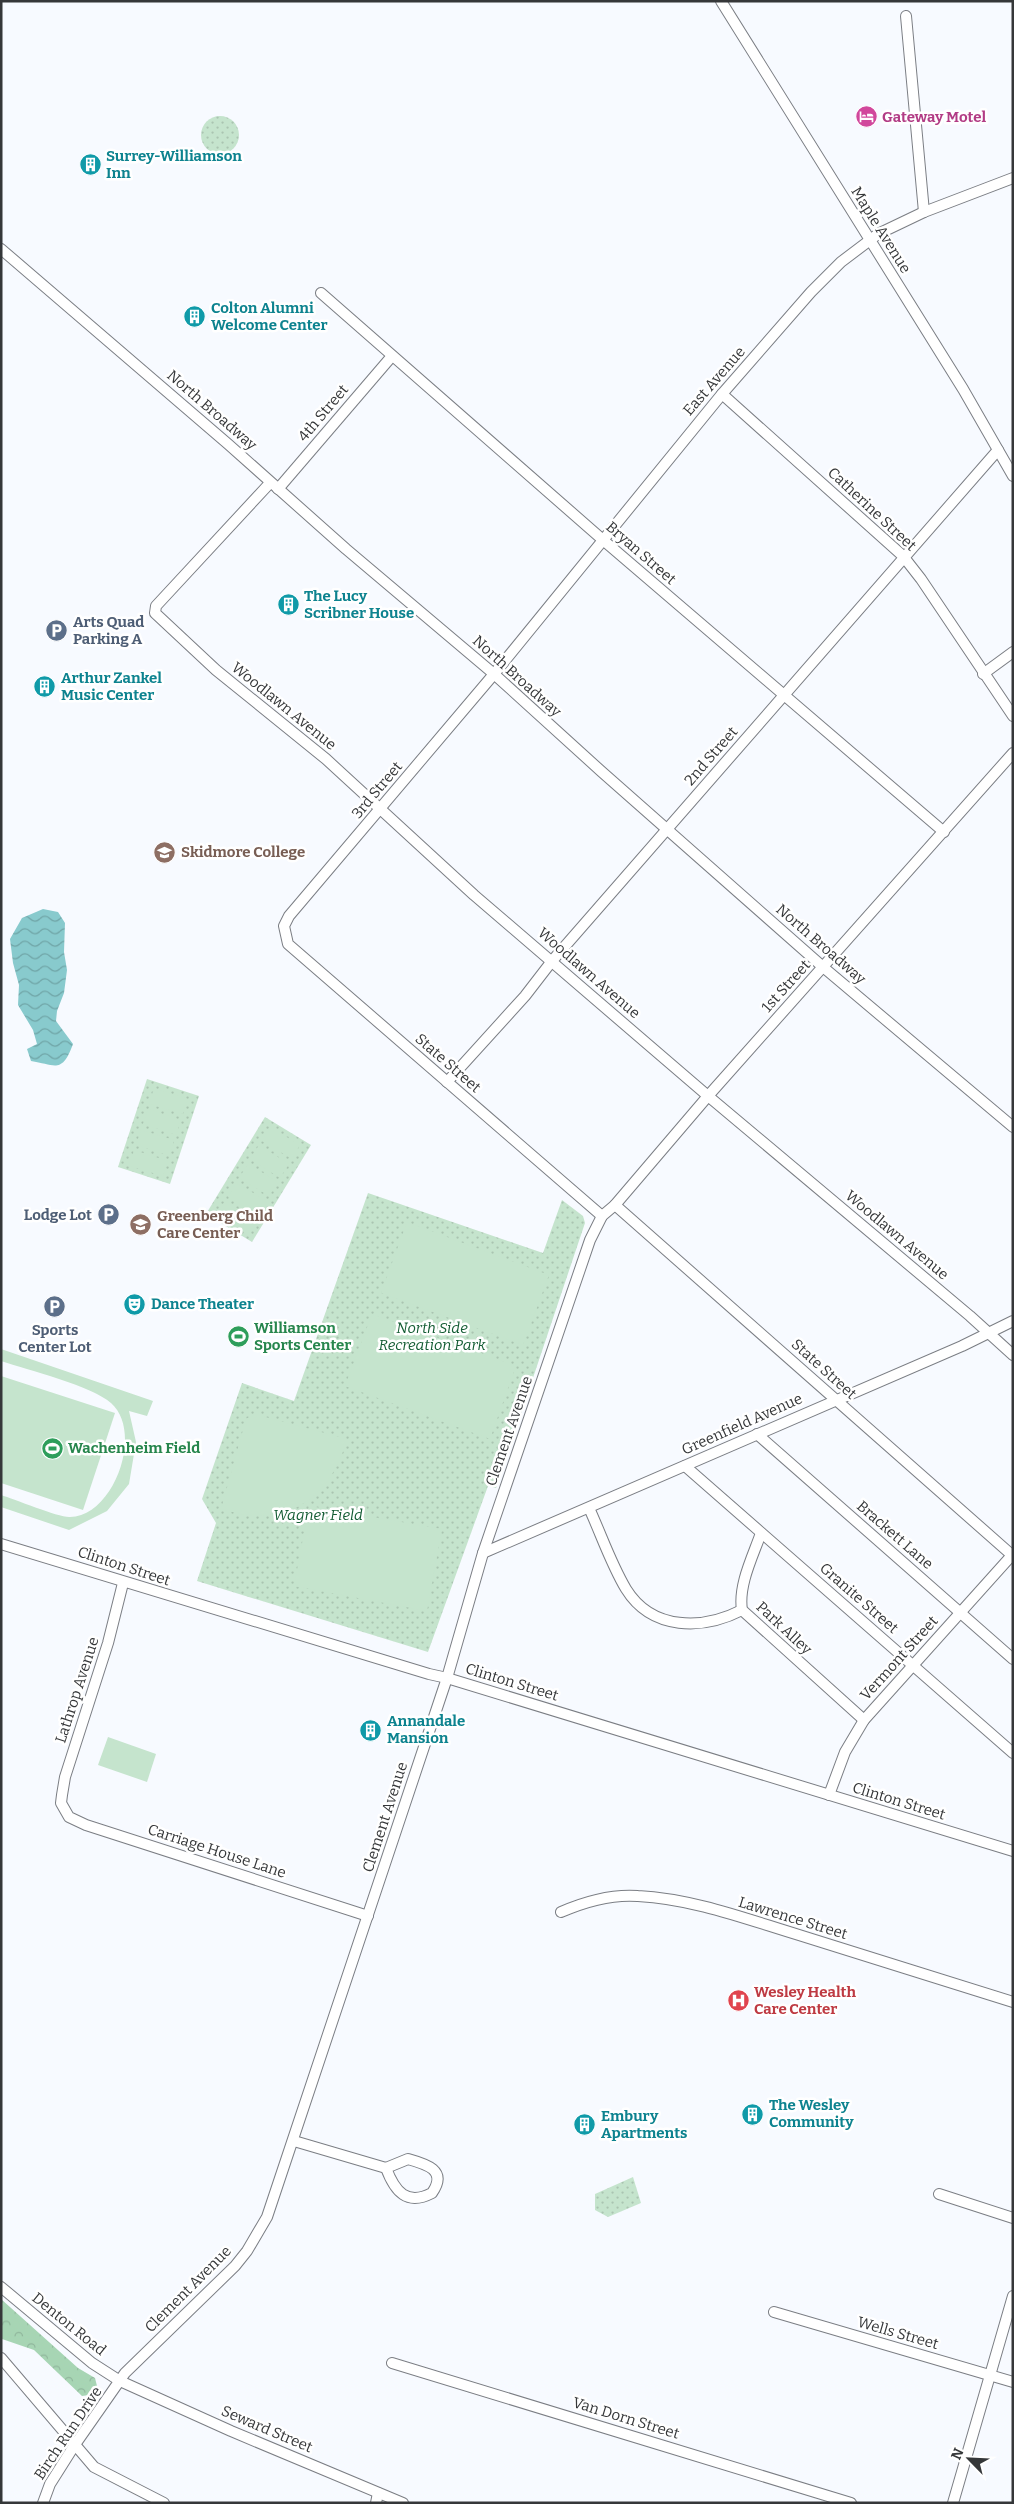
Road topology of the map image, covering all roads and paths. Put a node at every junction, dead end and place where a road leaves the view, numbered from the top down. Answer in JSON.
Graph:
{"nodes":[{"id":1,"x":721,"y":1,"type":"edge"},
{"id":2,"x":906,"y":16,"type":"dead end"},
{"id":3,"x":1013,"y":178,"type":"edge"},
{"id":4,"x":924,"y":212,"type":"junction"},
{"id":5,"x":870,"y":239,"type":"junction"},
{"id":6,"x":1,"y":248,"type":"edge"},
{"id":7,"x":321,"y":293,"type":"dead end"},
{"id":8,"x":392,"y":356,"type":"junction"},
{"id":9,"x":722,"y":394,"type":"junction"},
{"id":10,"x":998,"y":450,"type":"junction"},
{"id":11,"x":1013,"y":476,"type":"edge"},
{"id":12,"x":274,"y":486,"type":"junction"},
{"id":13,"x":603,"y":540,"type":"junction"},
{"id":14,"x":903,"y":556,"type":"junction"},
{"id":15,"x":156,"y":606,"type":"joint"},
{"id":16,"x":1013,"y":652,"type":"edge"},
{"id":17,"x":494,"y":674,"type":"junction"},
{"id":18,"x":983,"y":674,"type":"junction"},
{"id":19,"x":784,"y":695,"type":"junction"},
{"id":20,"x":1013,"y":716,"type":"edge"},
{"id":21,"x":1013,"y":753,"type":"edge"},
{"id":22,"x":381,"y":809,"type":"junction"},
{"id":23,"x":668,"y":829,"type":"junction"},
{"id":24,"x":944,"y":832,"type":"junction"},
{"id":25,"x":284,"y":926,"type":"joint"},
{"id":26,"x":552,"y":961,"type":"junction"},
{"id":27,"x":823,"y":966,"type":"junction"},
{"id":28,"x":447,"y":1082,"type":"junction"},
{"id":29,"x":708,"y":1096,"type":"junction"},
{"id":30,"x":1013,"y":1127,"type":"edge"},
{"id":31,"x":615,"y":1205,"type":"junction"},
{"id":32,"x":602,"y":1216,"type":"junction"},
{"id":33,"x":1013,"y":1321,"type":"edge"},
{"id":34,"x":988,"y":1333,"type":"junction"},
{"id":35,"x":1013,"y":1355,"type":"edge"},
{"id":36,"x":836,"y":1400,"type":"junction"},
{"id":37,"x":757,"y":1434,"type":"junction"},
{"id":38,"x":685,"y":1466,"type":"junction"},
{"id":39,"x":589,"y":1508,"type":"junction"},
{"id":40,"x":761,"y":1533,"type":"junction"},
{"id":41,"x":1,"y":1544,"type":"edge"},
{"id":42,"x":483,"y":1553,"type":"junction"},
{"id":43,"x":1012,"y":1555,"type":"edge"},
{"id":44,"x":123,"y":1583,"type":"junction"},
{"id":45,"x":742,"y":1610,"type":"junction"},
{"id":46,"x":960,"y":1612,"type":"junction"},
{"id":47,"x":1013,"y":1659,"type":"edge"},
{"id":48,"x":913,"y":1666,"type":"junction"},
{"id":49,"x":447,"y":1678,"type":"junction"},
{"id":50,"x":864,"y":1720,"type":"junction"},
{"id":51,"x":1013,"y":1753,"type":"edge"},
{"id":52,"x":829,"y":1795,"type":"junction"},
{"id":53,"x":64,"y":1806,"type":"joint"},
{"id":54,"x":1013,"y":1851,"type":"edge"},
{"id":55,"x":561,"y":1912,"type":"dead end"},
{"id":56,"x":368,"y":1916,"type":"junction"},
{"id":57,"x":1013,"y":2002,"type":"edge"},
{"id":58,"x":294,"y":2141,"type":"junction"},
{"id":59,"x":386,"y":2168,"type":"junction"},
{"id":60,"x":939,"y":2194,"type":"dead end"},
{"id":61,"x":1013,"y":2218,"type":"edge"},
{"id":62,"x":1,"y":2287,"type":"edge"},
{"id":63,"x":1013,"y":2296,"type":"edge"},
{"id":64,"x":774,"y":2312,"type":"dead end"},
{"id":65,"x":1,"y":2358,"type":"edge"},
{"id":66,"x":392,"y":2363,"type":"dead end"},
{"id":67,"x":989,"y":2374,"type":"junction"},
{"id":68,"x":120,"y":2381,"type":"junction"},
{"id":69,"x":1013,"y":2382,"type":"edge"},
{"id":70,"x":74,"y":2446,"type":"junction"},
{"id":71,"x":377,"y":2498,"type":"edge"},
{"id":72,"x":840,"y":2501,"type":"edge"},
{"id":73,"x":43,"y":2503,"type":"edge"},
{"id":74,"x":164,"y":2503,"type":"edge"},
{"id":75,"x":403,"y":2503,"type":"edge"},
{"id":76,"x":851,"y":2503,"type":"edge"},
{"id":77,"x":953,"y":2503,"type":"edge"}],
"edges":[{"from":1,"to":5,"type":"street","name":"Maple Avenue"},
{"from":2,"to":4,"type":"street"},
{"from":3,"to":4,"type":"street","name":"East Avenue"},
{"from":4,"to":5,"type":"street","name":"East Avenue"},
{"from":5,"to":9,"type":"street","name":"East Avenue"},
{"from":5,"to":10,"type":"street","name":"Maple Avenue"},
{"from":6,"to":12,"type":"street","name":"North Broadway"},
{"from":7,"to":8,"type":"street","name":"Bryan Street"},
{"from":8,"to":12,"type":"street","name":"4th Street"},
{"from":8,"to":13,"type":"street","name":"Bryan Street"},
{"from":9,"to":13,"type":"street","name":"East Avenue"},
{"from":9,"to":14,"type":"street","name":"Catherine Street"},
{"from":10,"to":11,"type":"street","name":"Maple Avenue"},
{"from":10,"to":14,"type":"street","name":"2nd Street"},
{"from":12,"to":15,"type":"street","name":"4th Street"},
{"from":12,"to":17,"type":"street","name":"North Broadway"},
{"from":13,"to":17,"type":"street","name":"East Avenue"},
{"from":13,"to":19,"type":"street","name":"Bryan Street"},
{"from":14,"to":18,"type":"street","name":"Catherine Street"},
{"from":14,"to":19,"type":"street","name":"2nd Street"},
{"from":15,"to":22,"type":"street","name":"Woodlawn Avenue"},
{"from":16,"to":18,"type":"street"},
{"from":17,"to":22,"type":"street","name":"3rd Street"},
{"from":17,"to":23,"type":"street","name":"North Broadway"},
{"from":18,"to":20,"type":"street","name":"Catherine Street"},
{"from":19,"to":23,"type":"street","name":"2nd Street"},
{"from":19,"to":24,"type":"street","name":"Bryan Street"},
{"from":21,"to":24,"type":"street","name":"1st Street"},
{"from":22,"to":25,"type":"street","name":"3rd Street"},
{"from":22,"to":26,"type":"street","name":"Woodlawn Avenue"},
{"from":23,"to":26,"type":"street","name":"2nd Street"},
{"from":23,"to":27,"type":"street","name":"North Broadway"},
{"from":24,"to":27,"type":"street","name":"1st Street"},
{"from":25,"to":28,"type":"street","name":"State Street"},
{"from":26,"to":28,"type":"street","name":"2nd Street"},
{"from":26,"to":29,"type":"street","name":"Woodlawn Avenue"},
{"from":27,"to":29,"type":"street","name":"1st Street"},
{"from":27,"to":30,"type":"street","name":"North Broadway"},
{"from":28,"to":32,"type":"street","name":"State Street"},
{"from":29,"to":31,"type":"street","name":"1st Street"},
{"from":29,"to":34,"type":"street","name":"Woodlawn Avenue"},
{"from":31,"to":32,"type":"street","name":"1st Street"},
{"from":31,"to":36,"type":"street","name":"State Street"},
{"from":32,"to":42,"type":"street","name":"Clement Avenue"},
{"from":33,"to":34,"type":"street","name":"Greenfield Avenue"},
{"from":34,"to":35,"type":"street","name":"Woodlawn Avenue"},
{"from":34,"to":36,"type":"street","name":"Greenfield Avenue"},
{"from":36,"to":37,"type":"street","name":"Greenfield Avenue"},
{"from":36,"to":43,"type":"street","name":"State Street"},
{"from":37,"to":38,"type":"street","name":"Greenfield Avenue"},
{"from":37,"to":46,"type":"street","name":"Brackett Lane"},
{"from":38,"to":39,"type":"street","name":"Greenfield Avenue"},
{"from":38,"to":40,"type":"street","name":"Granite Street"},
{"from":39,"to":42,"type":"street","name":"Greenfield Avenue"},
{"from":39,"to":45,"type":"street"},
{"from":40,"to":45,"type":"street","name":"Park Alley"},
{"from":40,"to":48,"type":"street","name":"Granite Street"},
{"from":41,"to":44,"type":"street","name":"Clinton Street"},
{"from":42,"to":49,"type":"street","name":"Clement Avenue"},
{"from":43,"to":46,"type":"street","name":"Vermont Street"},
{"from":44,"to":49,"type":"street","name":"Clinton Street"},
{"from":44,"to":53,"type":"street","name":"Lathrop Avenue"},
{"from":45,"to":50,"type":"street","name":"Park Alley"},
{"from":46,"to":47,"type":"street","name":"Brackett Lane"},
{"from":46,"to":48,"type":"street","name":"Vermont Street"},
{"from":48,"to":50,"type":"street","name":"Vermont Street"},
{"from":48,"to":51,"type":"street","name":"Granite Street"},
{"from":49,"to":52,"type":"street","name":"Clinton Street"},
{"from":49,"to":56,"type":"street","name":"Clement Avenue"},
{"from":50,"to":52,"type":"street","name":"Vermont Street"},
{"from":52,"to":54,"type":"street","name":"Clinton Street"},
{"from":53,"to":56,"type":"street","name":"Carriage House Lane"},
{"from":55,"to":57,"type":"street","name":"Lawrence Street"},
{"from":56,"to":58,"type":"street","name":"Clement Avenue"},
{"from":58,"to":59,"type":"street"},
{"from":58,"to":68,"type":"street","name":"Clement Avenue"},
{"from":59,"to":59,"type":"street"},
{"from":60,"to":61,"type":"street"},
{"from":62,"to":68,"type":"street","name":"Denton Road"},
{"from":63,"to":67,"type":"street"},
{"from":64,"to":67,"type":"street","name":"Wells Street"},
{"from":65,"to":70,"type":"street"},
{"from":66,"to":72,"type":"street","name":"Van Dorn Street"},
{"from":67,"to":69,"type":"street","name":"Wells Street"},
{"from":67,"to":77,"type":"street"},
{"from":68,"to":70,"type":"street","name":"Birch Run Drive"},
{"from":68,"to":71,"type":"street","name":"Seward Street"},
{"from":70,"to":73,"type":"street","name":"Birch Run Drive"},
{"from":70,"to":74,"type":"street"},
{"from":71,"to":75,"type":"street","name":"Seward Street"},
{"from":72,"to":76,"type":"street","name":"Van Dorn Street"}]}
